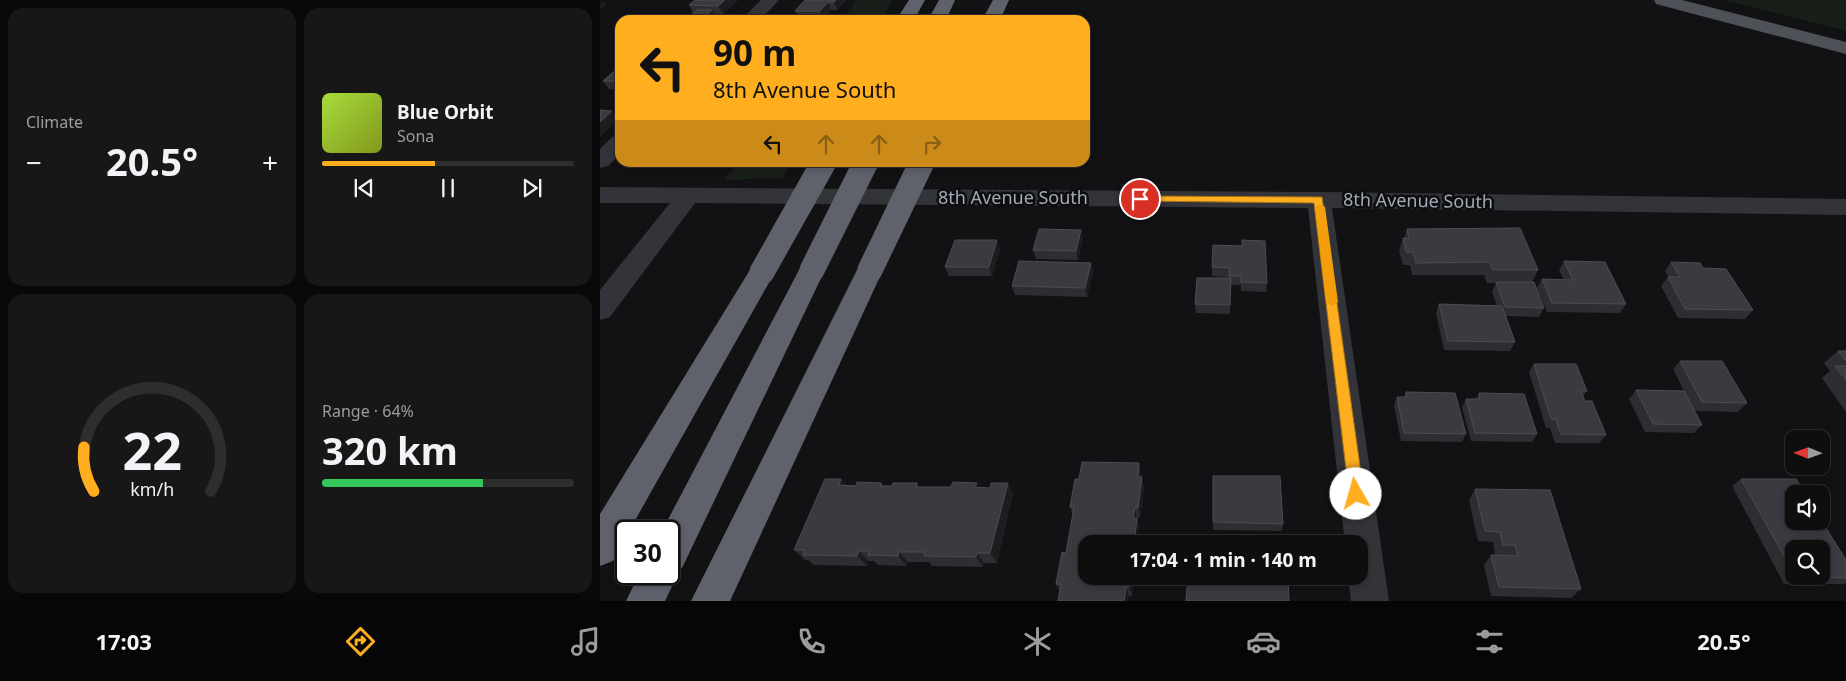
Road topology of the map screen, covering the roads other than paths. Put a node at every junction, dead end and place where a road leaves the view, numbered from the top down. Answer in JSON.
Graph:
{"nodes":[{"id":1,"x":771,"y":0,"type":"edge"},
{"id":2,"x":917,"y":0,"type":"edge"},
{"id":3,"x":947,"y":0,"type":"edge"},
{"id":4,"x":1001,"y":0,"type":"edge"},
{"id":5,"x":1662,"y":0,"type":"edge"},
{"id":6,"x":755,"y":15,"type":"edge"},
{"id":7,"x":908,"y":15,"type":"edge"},
{"id":8,"x":940,"y":15,"type":"edge"},
{"id":9,"x":994,"y":15,"type":"edge"},
{"id":10,"x":1846,"y":48,"type":"edge"},
{"id":11,"x":615,"y":147,"type":"edge"},
{"id":12,"x":600,"y":161,"type":"edge"},
{"id":13,"x":821,"y":167,"type":"edge"},
{"id":14,"x":864,"y":167,"type":"edge"},
{"id":15,"x":920,"y":167,"type":"edge"},
{"id":16,"x":600,"y":195,"type":"edge"},
{"id":17,"x":688,"y":196,"type":"junction"},
{"id":18,"x":1319,"y":200,"type":"junction"},
{"id":19,"x":1846,"y":207,"type":"edge"},
{"id":20,"x":600,"y":310,"type":"edge"},
{"id":21,"x":680,"y":533,"type":"edge"},
{"id":22,"x":600,"y":548,"type":"edge"},
{"id":23,"x":653,"y":585,"type":"edge"},
{"id":24,"x":645,"y":601,"type":"edge"},
{"id":25,"x":710,"y":601,"type":"edge"},
{"id":26,"x":1370,"y":601,"type":"edge"}],
"edges":[{"from":1,"to":6,"type":"street"},
{"from":2,"to":7,"type":"highway"},
{"from":3,"to":8,"type":"highway"},
{"from":4,"to":9,"type":"highway"},
{"from":5,"to":10,"type":"main road"},
{"from":11,"to":12,"type":"street"},
{"from":13,"to":22,"type":"highway","bridge":true},
{"from":14,"to":21,"type":"highway","bridge":true},
{"from":15,"to":25,"type":"highway","bridge":true},
{"from":16,"to":17,"type":"street","name":"8th Avenue South"},
{"from":17,"to":18,"type":"street","name":"8th Avenue South"},
{"from":17,"to":20,"type":"street"},
{"from":18,"to":19,"type":"street","name":"8th Avenue South"},
{"from":18,"to":26,"type":"street"},
{"from":23,"to":24,"type":"highway"}]}
